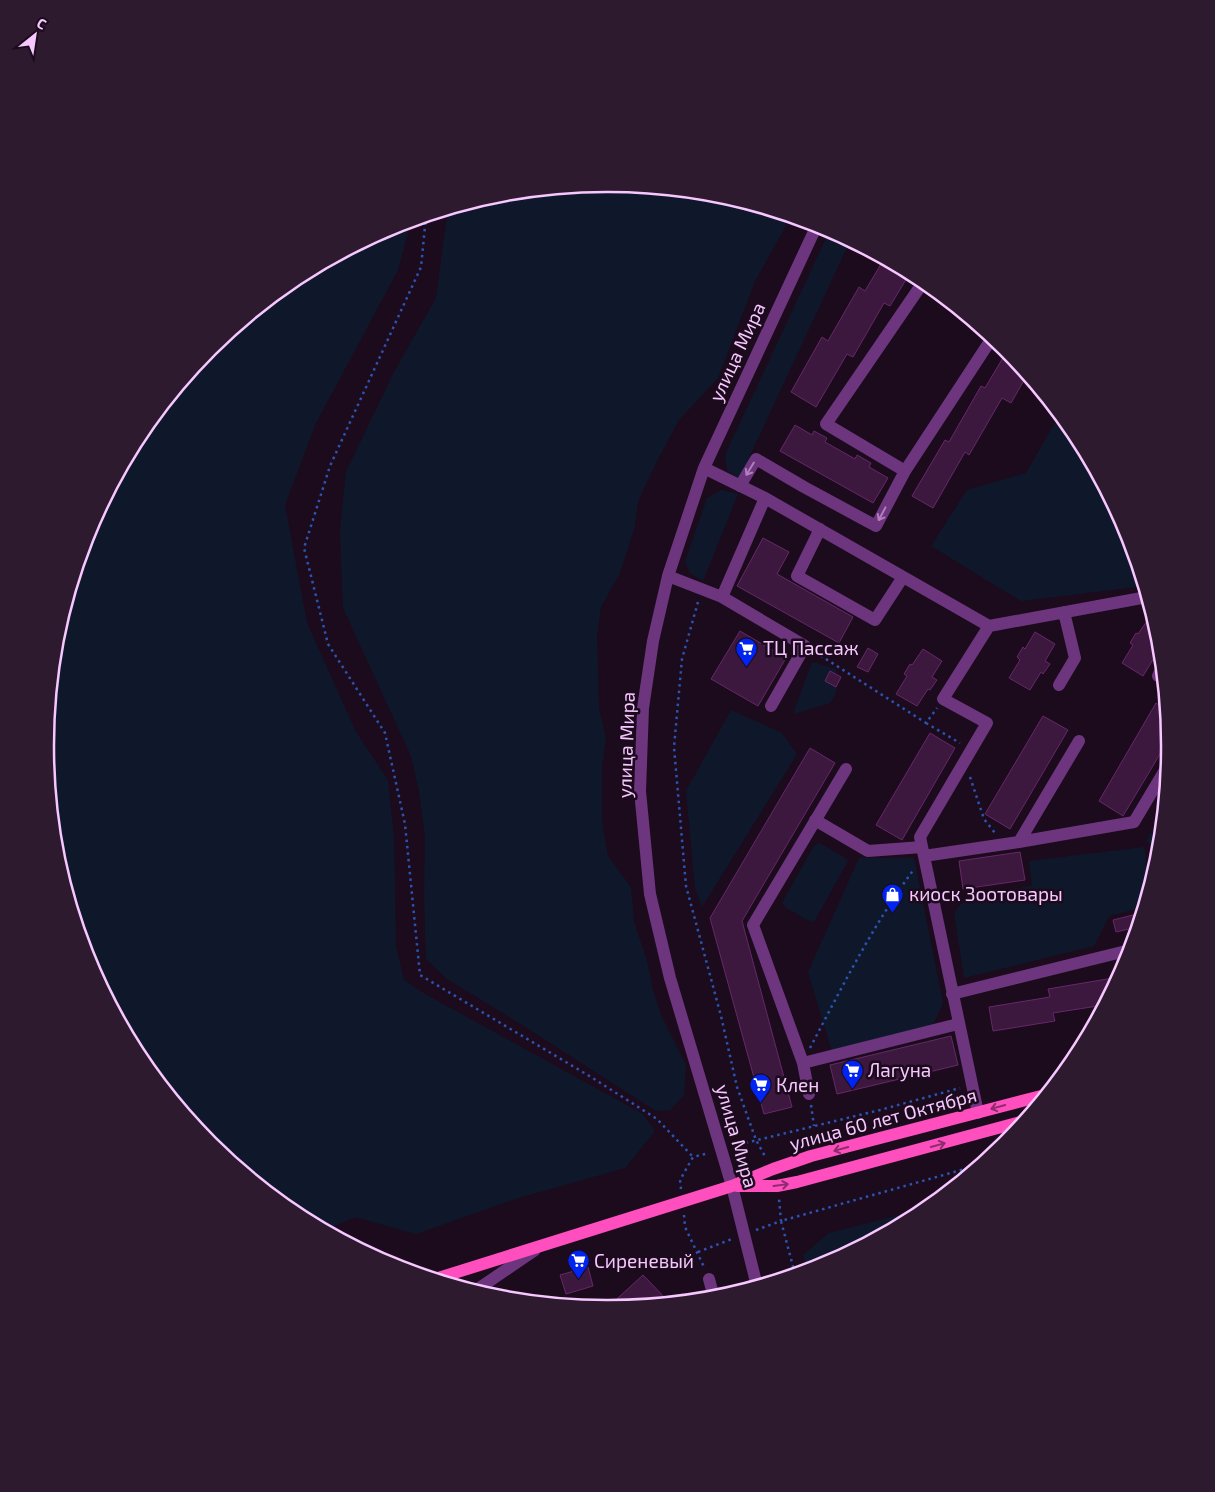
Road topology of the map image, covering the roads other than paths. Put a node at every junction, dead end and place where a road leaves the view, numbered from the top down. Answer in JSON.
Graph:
{"nodes":[{"id":1,"x":814,"y":232,"type":"edge"},
{"id":2,"x":919,"y":289,"type":"edge"},
{"id":3,"x":988,"y":344,"type":"edge"},
{"id":4,"x":704,"y":468,"type":"junction"},
{"id":5,"x":905,"y":471,"type":"junction"},
{"id":6,"x":740,"y":486,"type":"junction"},
{"id":7,"x":765,"y":498,"type":"junction"},
{"id":8,"x":820,"y":529,"type":"junction"},
{"id":9,"x":668,"y":576,"type":"junction"},
{"id":10,"x":903,"y":576,"type":"junction"},
{"id":11,"x":722,"y":597,"type":"junction"},
{"id":12,"x":1141,"y":598,"type":"edge"},
{"id":13,"x":1064,"y":612,"type":"junction"},
{"id":14,"x":989,"y":626,"type":"junction"},
{"id":15,"x":1059,"y":685,"type":"dead end"},
{"id":16,"x":771,"y":706,"type":"dead end"},
{"id":17,"x":1079,"y":741,"type":"dead end"},
{"id":18,"x":846,"y":769,"type":"dead end"},
{"id":19,"x":1160,"y":778,"type":"edge"},
{"id":20,"x":815,"y":820,"type":"junction"},
{"id":21,"x":1019,"y":842,"type":"junction"},
{"id":22,"x":923,"y":852,"type":"junction"},
{"id":23,"x":1121,"y":952,"type":"edge"},
{"id":24,"x":952,"y":994,"type":"junction"},
{"id":25,"x":958,"y":1024,"type":"junction"},
{"id":26,"x":803,"y":1063,"type":"junction"},
{"id":27,"x":809,"y":1094,"type":"road end"},
{"id":28,"x":1035,"y":1098,"type":"edge"},
{"id":29,"x":978,"y":1113,"type":"junction"},
{"id":30,"x":1011,"y":1125,"type":"edge"},
{"id":31,"x":983,"y":1133,"type":"junction"},
{"id":32,"x":732,"y":1186,"type":"junction"},
{"id":33,"x":543,"y":1244,"type":"junction"},
{"id":34,"x":463,"y":1269,"type":"junction"},
{"id":35,"x":446,"y":1275,"type":"edge"},
{"id":36,"x":709,"y":1280,"type":"dead end"},
{"id":37,"x":756,"y":1280,"type":"edge"},
{"id":38,"x":478,"y":1284,"type":"edge"},
{"id":39,"x":483,"y":1285,"type":"edge"},
{"id":40,"x":712,"y":1290,"type":"edge"}],
"edges":[{"from":1,"to":4,"type":"street","name":"улица Мира"},
{"from":2,"to":5,"type":"street"},
{"from":3,"to":5,"type":"street"},
{"from":4,"to":6,"type":"street"},
{"from":4,"to":9,"type":"street","name":"улица Мира"},
{"from":5,"to":6,"type":"street","one_way":true},
{"from":6,"to":7,"type":"street"},
{"from":7,"to":8,"type":"street"},
{"from":7,"to":11,"type":"street"},
{"from":8,"to":10,"type":"street"},
{"from":8,"to":10,"type":"street"},
{"from":9,"to":11,"type":"street"},
{"from":9,"to":32,"type":"street","name":"улица Мира"},
{"from":10,"to":14,"type":"street"},
{"from":11,"to":16,"type":"street"},
{"from":12,"to":13,"type":"street"},
{"from":13,"to":14,"type":"street"},
{"from":13,"to":15,"type":"street"},
{"from":14,"to":22,"type":"street"},
{"from":17,"to":21,"type":"street"},
{"from":18,"to":20,"type":"street"},
{"from":19,"to":21,"type":"street"},
{"from":20,"to":22,"type":"street"},
{"from":20,"to":26,"type":"street"},
{"from":21,"to":22,"type":"street"},
{"from":22,"to":24,"type":"street"},
{"from":23,"to":24,"type":"street"},
{"from":24,"to":25,"type":"street"},
{"from":25,"to":26,"type":"street"},
{"from":25,"to":29,"type":"street"},
{"from":26,"to":27,"type":"street"},
{"from":28,"to":29,"type":"main road","name":"улица 60 лет Октября","one_way":true},
{"from":29,"to":31,"type":"main road"},
{"from":29,"to":32,"type":"main road","name":"улица 60 лет Октября","one_way":true},
{"from":30,"to":31,"type":"main road","name":"улица 60 лет Октября"},
{"from":32,"to":31,"type":"main road","name":"улица 60 лет Октября","one_way":true},
{"from":32,"to":33,"type":"main road","name":"улица 60 лет Октября"},
{"from":32,"to":37,"type":"street","name":"улица Мира"},
{"from":33,"to":34,"type":"main road","name":"улица 60 лет Октября"},
{"from":33,"to":39,"type":"street"},
{"from":34,"to":35,"type":"main road","name":"улица 60 лет Октября"},
{"from":34,"to":38,"type":"street"},
{"from":36,"to":40,"type":"street"}]}
